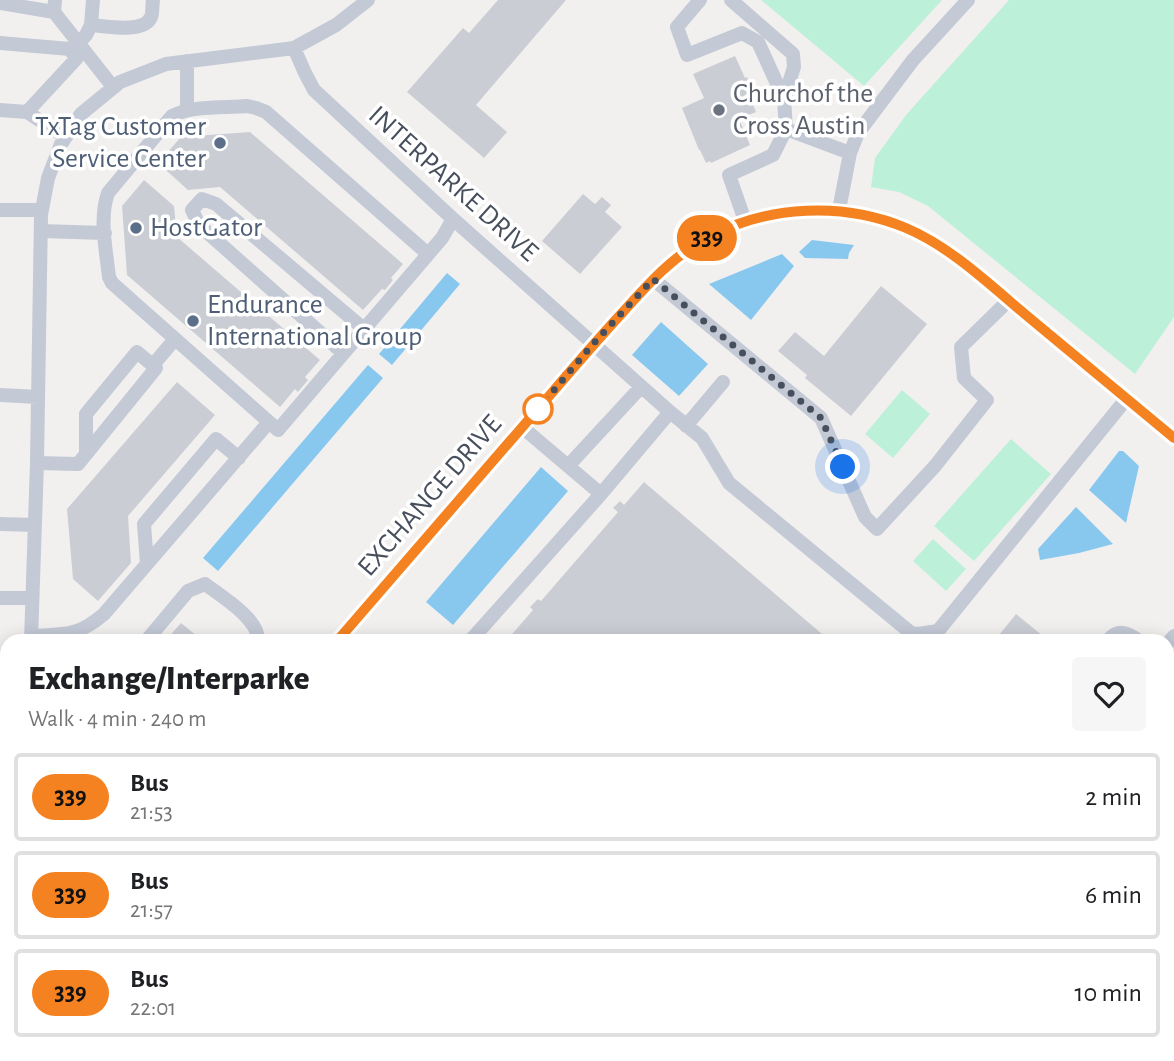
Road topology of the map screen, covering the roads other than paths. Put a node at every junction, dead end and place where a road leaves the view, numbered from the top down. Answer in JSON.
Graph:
{"nodes":[{"id":1,"x":93,"y":0,"type":"edge"},
{"id":2,"x":153,"y":0,"type":"edge"},
{"id":3,"x":368,"y":0,"type":"edge"},
{"id":4,"x":700,"y":0,"type":"edge"},
{"id":5,"x":731,"y":0,"type":"edge"},
{"id":6,"x":968,"y":0,"type":"edge"},
{"id":7,"x":0,"y":3,"type":"edge"},
{"id":8,"x":54,"y":6,"type":"edge"},
{"id":9,"x":91,"y":26,"type":"junction"},
{"id":10,"x":0,"y":43,"type":"edge"},
{"id":11,"x":75,"y":46,"type":"junction"},
{"id":12,"x":294,"y":48,"type":"junction"},
{"id":13,"x":187,"y":61,"type":"junction"},
{"id":14,"x":113,"y":87,"type":"junction"},
{"id":15,"x":784,"y":100,"type":"junction"},
{"id":16,"x":0,"y":110,"type":"edge"},
{"id":17,"x":187,"y":110,"type":"junction"},
{"id":18,"x":27,"y":112,"type":"junction"},
{"id":19,"x":786,"y":129,"type":"junction"},
{"id":20,"x":65,"y":137,"type":"junction"},
{"id":21,"x":849,"y":153,"type":"junction"},
{"id":22,"x":0,"y":210,"type":"edge"},
{"id":23,"x":42,"y":210,"type":"junction"},
{"id":24,"x":839,"y":210,"type":"junction"},
{"id":25,"x":453,"y":219,"type":"junction"},
{"id":26,"x":745,"y":221,"type":"junction"},
{"id":27,"x":41,"y":231,"type":"junction"},
{"id":28,"x":104,"y":233,"type":"junction"},
{"id":29,"x":428,"y":254,"type":"junction"},
{"id":30,"x":653,"y":279,"type":"junction"},
{"id":31,"x":1009,"y":300,"type":"junction"},
{"id":32,"x":364,"y":328,"type":"junction"},
{"id":33,"x":175,"y":340,"type":"junction"},
{"id":34,"x":593,"y":344,"type":"junction"},
{"id":35,"x":343,"y":353,"type":"junction"},
{"id":36,"x":153,"y":365,"type":"junction"},
{"id":37,"x":723,"y":382,"type":"dead end"},
{"id":38,"x":641,"y":387,"type":"junction"},
{"id":39,"x":0,"y":395,"type":"edge"},
{"id":40,"x":38,"y":397,"type":"junction"},
{"id":41,"x":1126,"y":398,"type":"junction"},
{"id":42,"x":670,"y":412,"type":"junction"},
{"id":43,"x":269,"y":422,"type":"junction"},
{"id":44,"x":686,"y":426,"type":"junction"},
{"id":45,"x":522,"y":427,"type":"junction"},
{"id":46,"x":1174,"y":438,"type":"edge"},
{"id":47,"x":86,"y":453,"type":"junction"},
{"id":48,"x":239,"y":458,"type":"junction"},
{"id":49,"x":37,"y":463,"type":"junction"},
{"id":50,"x":568,"y":466,"type":"junction"},
{"id":51,"x":601,"y":494,"type":"junction"},
{"id":52,"x":0,"y":524,"type":"edge"},
{"id":53,"x":34,"y":525,"type":"junction"},
{"id":54,"x":147,"y":564,"type":"junction"},
{"id":55,"x":0,"y":598,"type":"edge"},
{"id":56,"x":32,"y":598,"type":"junction"},
{"id":57,"x":31,"y":634,"type":"edge"},
{"id":58,"x":68,"y":634,"type":"edge"},
{"id":59,"x":152,"y":634,"type":"edge"},
{"id":60,"x":258,"y":634,"type":"edge"},
{"id":61,"x":343,"y":634,"type":"edge"},
{"id":62,"x":476,"y":634,"type":"edge"},
{"id":63,"x":905,"y":634,"type":"edge"},
{"id":64,"x":918,"y":634,"type":"edge"}],
"edges":[{"from":1,"to":9,"type":"street"},
{"from":2,"to":9,"type":"street"},
{"from":3,"to":12,"type":"street"},
{"from":4,"to":15,"type":"street"},
{"from":5,"to":15,"type":"street"},
{"from":6,"to":21,"type":"street"},
{"from":7,"to":8,"type":"street"},
{"from":8,"to":11,"type":"street"},
{"from":9,"to":11,"type":"street"},
{"from":10,"to":11,"type":"street"},
{"from":11,"to":14,"type":"street"},
{"from":11,"to":18,"type":"street"},
{"from":12,"to":13,"type":"street"},
{"from":12,"to":25,"type":"street","name":"INTERPARKE DRIVE"},
{"from":13,"to":14,"type":"street"},
{"from":13,"to":17,"type":"street"},
{"from":14,"to":20,"type":"street"},
{"from":15,"to":19,"type":"street"},
{"from":16,"to":18,"type":"street"},
{"from":17,"to":28,"type":"street"},
{"from":17,"to":29,"type":"street"},
{"from":18,"to":20,"type":"street"},
{"from":19,"to":21,"type":"street"},
{"from":19,"to":26,"type":"street"},
{"from":20,"to":23,"type":"street"},
{"from":21,"to":24,"type":"street"},
{"from":22,"to":23,"type":"street"},
{"from":23,"to":27,"type":"street"},
{"from":24,"to":26,"type":"street","name":"EXCHANGE DRIVE"},
{"from":24,"to":31,"type":"street","name":"EXCHANGE DRIVE"},
{"from":25,"to":29,"type":"street"},
{"from":25,"to":34,"type":"street","name":"INTERPARKE DRIVE"},
{"from":26,"to":30,"type":"street","name":"EXCHANGE DRIVE"},
{"from":27,"to":28,"type":"street"},
{"from":27,"to":40,"type":"street"},
{"from":28,"to":33,"type":"street"},
{"from":29,"to":32,"type":"street"},
{"from":30,"to":31,"type":"street"},
{"from":30,"to":34,"type":"street","name":"EXCHANGE DRIVE"},
{"from":31,"to":41,"type":"street","name":"EXCHANGE DRIVE"},
{"from":32,"to":35,"type":"street"},
{"from":32,"to":35,"type":"street"},
{"from":33,"to":36,"type":"street"},
{"from":33,"to":43,"type":"street"},
{"from":34,"to":38,"type":"street","name":"INTERPARKE DRIVE"},
{"from":34,"to":45,"type":"street","name":"EXCHANGE DRIVE"},
{"from":35,"to":43,"type":"street"},
{"from":36,"to":47,"type":"street"},
{"from":36,"to":47,"type":"street"},
{"from":37,"to":44,"type":"street"},
{"from":38,"to":42,"type":"street","name":"INTERPARKE DRIVE"},
{"from":38,"to":50,"type":"street"},
{"from":39,"to":40,"type":"street"},
{"from":40,"to":49,"type":"street"},
{"from":41,"to":46,"type":"street","name":"EXCHANGE DRIVE"},
{"from":41,"to":64,"type":"street"},
{"from":42,"to":44,"type":"street","name":"INTERPARKE DRIVE"},
{"from":42,"to":51,"type":"street"},
{"from":43,"to":48,"type":"street"},
{"from":44,"to":63,"type":"street","name":"INTERPARKE DRIVE"},
{"from":45,"to":50,"type":"street"},
{"from":45,"to":61,"type":"street","name":"EXCHANGE DRIVE"},
{"from":47,"to":49,"type":"street"},
{"from":48,"to":54,"type":"street"},
{"from":48,"to":54,"type":"street"},
{"from":49,"to":53,"type":"street"},
{"from":50,"to":51,"type":"street"},
{"from":51,"to":62,"type":"street"},
{"from":52,"to":53,"type":"street"},
{"from":53,"to":56,"type":"street"},
{"from":54,"to":58,"type":"street"},
{"from":55,"to":56,"type":"street"},
{"from":56,"to":57,"type":"street"},
{"from":59,"to":60,"type":"street"}]}
